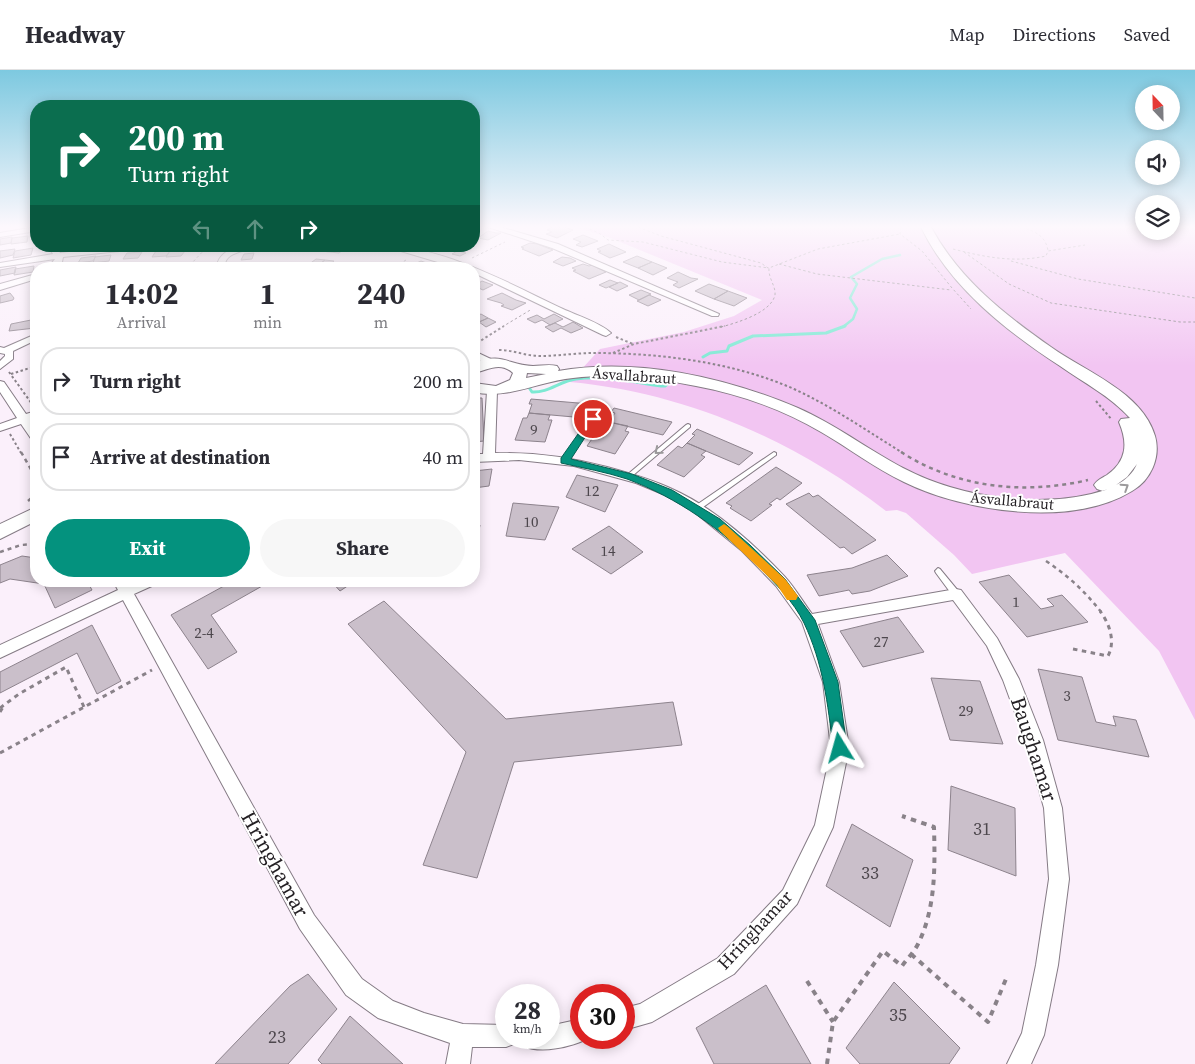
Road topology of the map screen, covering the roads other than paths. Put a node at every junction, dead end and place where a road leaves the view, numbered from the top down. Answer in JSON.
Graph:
{"nodes":[{"id":1,"x":481,"y":273,"type":"edge"},
{"id":2,"x":619,"y":273,"type":"edge"},
{"id":3,"x":950,"y":273,"type":"edge"},
{"id":4,"x":958,"y":273,"type":"edge"},
{"id":5,"x":30,"y":278,"type":"edge"},
{"id":6,"x":0,"y":287,"type":"edge"},
{"id":7,"x":715,"y":314,"type":"dead end"},
{"id":8,"x":606,"y":333,"type":"road end"},
{"id":9,"x":30,"y":340,"type":"edge"},
{"id":10,"x":3,"y":351,"type":"edge"},
{"id":11,"x":480,"y":356,"type":"edge"},
{"id":12,"x":493,"y":357,"type":"junction"},
{"id":13,"x":480,"y":365,"type":"edge"},
{"id":14,"x":512,"y":365,"type":"junction"},
{"id":15,"x":5,"y":367,"type":"edge"},
{"id":16,"x":0,"y":384,"type":"edge"},
{"id":17,"x":512,"y":386,"type":"junction"},
{"id":18,"x":480,"y":388,"type":"edge"},
{"id":19,"x":492,"y":391,"type":"junction"},
{"id":20,"x":602,"y":405,"type":"dead end"},
{"id":21,"x":30,"y":415,"type":"edge"},
{"id":22,"x":24,"y":419,"type":"junction"},
{"id":23,"x":688,"y":426,"type":"dead end"},
{"id":24,"x":2,"y":427,"type":"edge"},
{"id":25,"x":30,"y":428,"type":"edge"},
{"id":26,"x":774,"y":454,"type":"dead end"},
{"id":27,"x":481,"y":458,"type":"edge"},
{"id":28,"x":565,"y":460,"type":"junction"},
{"id":29,"x":629,"y":476,"type":"junction"},
{"id":30,"x":697,"y":508,"type":"junction"},
{"id":31,"x":30,"y":516,"type":"edge"},
{"id":32,"x":30,"y":530,"type":"edge"},
{"id":33,"x":0,"y":532,"type":"edge"},
{"id":34,"x":0,"y":540,"type":"edge"},
{"id":35,"x":938,"y":571,"type":"dead end"},
{"id":36,"x":122,"y":587,"type":"edge"},
{"id":37,"x":956,"y":594,"type":"junction"},
{"id":38,"x":809,"y":620,"type":"junction"},
{"id":39,"x":0,"y":652,"type":"edge"},
{"id":40,"x":635,"y":1016,"type":"edge"},
{"id":41,"x":463,"y":1035,"type":"junction"},
{"id":42,"x":495,"y":1036,"type":"edge"},
{"id":43,"x":458,"y":1064,"type":"edge"},
{"id":44,"x":1019,"y":1064,"type":"edge"}],
"edges":[{"from":1,"to":8,"type":"street"},
{"from":2,"to":7,"type":"street"},
{"from":3,"to":14,"type":"main road","name":"Ásvallabraut"},
{"from":17,"to":4,"type":"main road","name":"Ásvallabraut","one_way":true},
{"from":5,"to":6,"type":"street"},
{"from":9,"to":10,"type":"street"},
{"from":10,"to":15,"type":"street"},
{"from":11,"to":12,"type":"street"},
{"from":12,"to":13,"type":"main road"},
{"from":12,"to":14,"type":"main road"},
{"from":14,"to":17,"type":"main road"},
{"from":16,"to":22,"type":"street"},
{"from":17,"to":19,"type":"main road","name":"Ásvallabraut"},
{"from":18,"to":19,"type":"main road"},
{"from":19,"to":27,"type":"street"},
{"from":20,"to":28,"type":"lane"},
{"from":21,"to":22,"type":"street"},
{"from":22,"to":24,"type":"street"},
{"from":22,"to":25,"type":"street"},
{"from":23,"to":29,"type":"lane","one_way":true},
{"from":26,"to":30,"type":"lane"},
{"from":27,"to":28,"type":"street","name":"Hringhamar"},
{"from":28,"to":29,"type":"street","name":"Hringhamar"},
{"from":29,"to":30,"type":"street","name":"Hringhamar"},
{"from":30,"to":38,"type":"street","name":"Hringhamar"},
{"from":31,"to":33,"type":"main road"},
{"from":32,"to":34,"type":"main road"},
{"from":35,"to":37,"type":"lane"},
{"from":36,"to":39,"type":"street"},
{"from":36,"to":41,"type":"street","name":"Hringhamar"},
{"from":37,"to":38,"type":"street"},
{"from":37,"to":44,"type":"street","name":"Baughamar"},
{"from":38,"to":40,"type":"street","name":"Hringhamar"},
{"from":41,"to":42,"type":"street","name":"Hringhamar"},
{"from":41,"to":43,"type":"street"}]}
